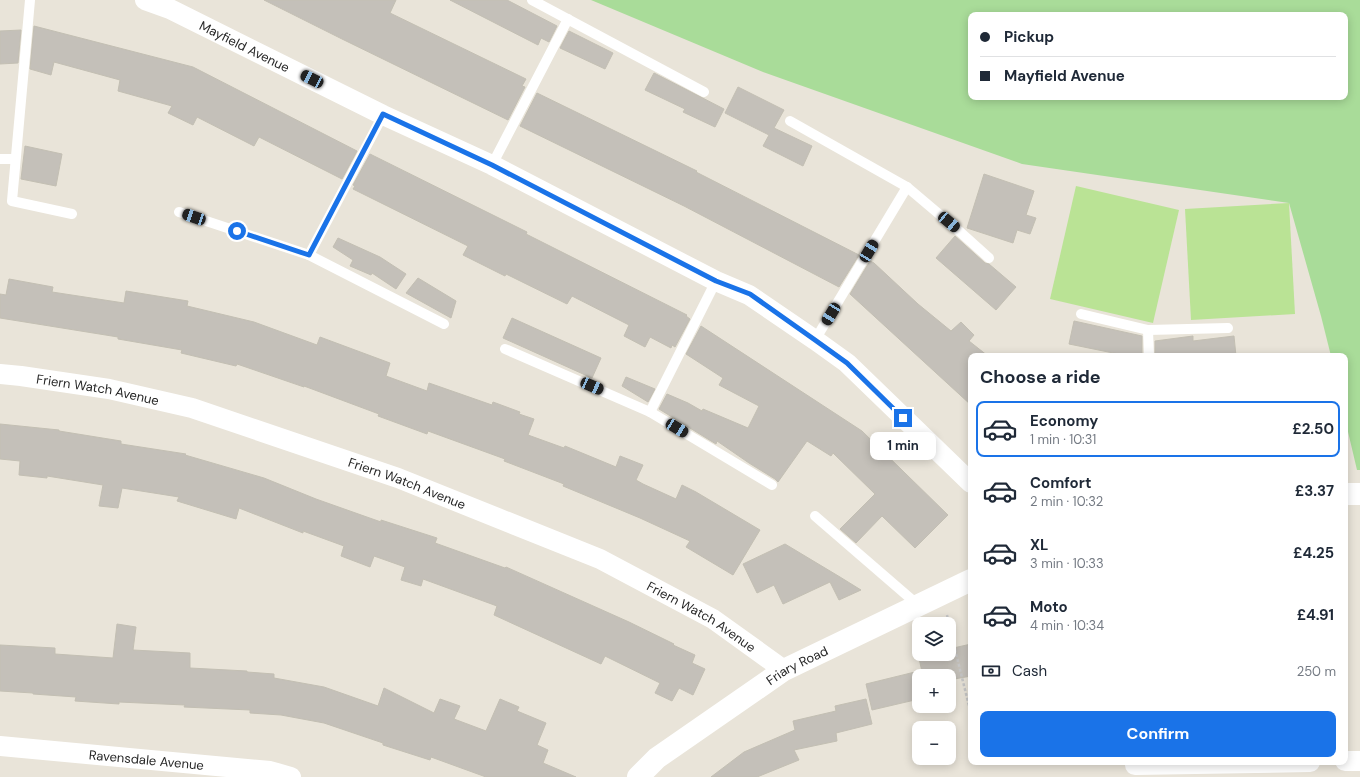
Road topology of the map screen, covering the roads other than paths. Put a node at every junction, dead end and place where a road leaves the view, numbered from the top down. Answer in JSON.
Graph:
{"nodes":[{"id":1,"x":30,"y":0,"type":"edge"},
{"id":2,"x":145,"y":0,"type":"edge"},
{"id":3,"x":532,"y":0,"type":"edge"},
{"id":4,"x":171,"y":5,"type":"edge"},
{"id":5,"x":568,"y":19,"type":"junction"},
{"id":6,"x":704,"y":92,"type":"dead end"},
{"id":7,"x":383,"y":114,"type":"junction"},
{"id":8,"x":790,"y":121,"type":"dead end"},
{"id":9,"x":0,"y":159,"type":"edge"},
{"id":10,"x":15,"y":159,"type":"junction"},
{"id":11,"x":492,"y":165,"type":"junction"},
{"id":12,"x":907,"y":187,"type":"junction"},
{"id":13,"x":180,"y":212,"type":"dead end"},
{"id":14,"x":72,"y":214,"type":"dead end"},
{"id":15,"x":309,"y":255,"type":"junction"},
{"id":16,"x":989,"y":258,"type":"dead end"},
{"id":17,"x":716,"y":281,"type":"junction"},
{"id":18,"x":1081,"y":314,"type":"dead end"},
{"id":19,"x":444,"y":324,"type":"dead end"},
{"id":20,"x":1228,"y":328,"type":"dead end"},
{"id":21,"x":1148,"y":330,"type":"junction"},
{"id":22,"x":815,"y":340,"type":"junction"},
{"id":23,"x":506,"y":349,"type":"dead end"},
{"id":24,"x":1149,"y":353,"type":"edge"},
{"id":25,"x":0,"y":374,"type":"edge"},
{"id":26,"x":650,"y":412,"type":"junction"},
{"id":27,"x":968,"y":480,"type":"edge"},
{"id":28,"x":772,"y":485,"type":"dead end"},
{"id":29,"x":1348,"y":494,"type":"edge"},
{"id":30,"x":1360,"y":494,"type":"edge"},
{"id":31,"x":815,"y":516,"type":"dead end"},
{"id":32,"x":968,"y":581,"type":"edge"},
{"id":33,"x":918,"y":605,"type":"junction"},
{"id":34,"x":784,"y":670,"type":"junction"},
{"id":35,"x":0,"y":746,"type":"edge"},
{"id":36,"x":1348,"y":761,"type":"edge"},
{"id":37,"x":1360,"y":761,"type":"edge"},
{"id":38,"x":291,"y":777,"type":"edge"},
{"id":39,"x":638,"y":777,"type":"edge"}],
"edges":[{"from":1,"to":10,"type":"lane"},
{"from":2,"to":4,"type":"street","name":"Mayfield Avenue"},
{"from":3,"to":5,"type":"lane"},
{"from":4,"to":7,"type":"street","name":"Mayfield Avenue"},
{"from":5,"to":6,"type":"lane"},
{"from":5,"to":11,"type":"lane"},
{"from":7,"to":11,"type":"street","name":"Mayfield Avenue"},
{"from":7,"to":15,"type":"lane"},
{"from":8,"to":12,"type":"lane"},
{"from":9,"to":10,"type":"lane"},
{"from":10,"to":14,"type":"lane"},
{"from":11,"to":17,"type":"street","name":"Mayfield Avenue"},
{"from":12,"to":16,"type":"lane"},
{"from":12,"to":22,"type":"lane"},
{"from":13,"to":15,"type":"lane"},
{"from":15,"to":19,"type":"lane"},
{"from":17,"to":22,"type":"street","name":"Mayfield Avenue"},
{"from":17,"to":26,"type":"lane"},
{"from":18,"to":21,"type":"lane"},
{"from":20,"to":21,"type":"lane"},
{"from":21,"to":24,"type":"lane"},
{"from":22,"to":27,"type":"street","name":"Mayfield Avenue"},
{"from":23,"to":26,"type":"lane"},
{"from":25,"to":34,"type":"street","name":"Friern Watch Avenue"},
{"from":26,"to":28,"type":"lane"},
{"from":29,"to":30,"type":"street"},
{"from":31,"to":33,"type":"lane"},
{"from":32,"to":33,"type":"street","name":"Friary Road"},
{"from":33,"to":34,"type":"street","name":"Friary Road"},
{"from":34,"to":39,"type":"street","name":"Friary Road"},
{"from":35,"to":38,"type":"street","name":"Ravensdale Avenue"},
{"from":36,"to":37,"type":"street"}]}
